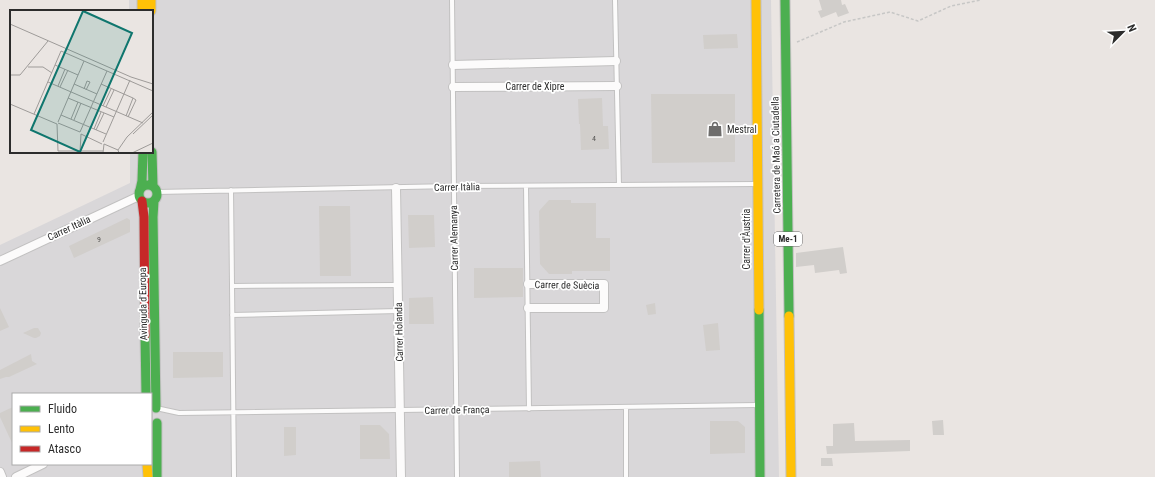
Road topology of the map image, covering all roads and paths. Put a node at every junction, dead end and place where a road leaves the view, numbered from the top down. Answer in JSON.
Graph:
{"nodes":[{"id":1,"x":452,"y":0,"type":"edge"},
{"id":2,"x":616,"y":0,"type":"edge"},
{"id":3,"x":756,"y":0,"type":"edge"},
{"id":4,"x":785,"y":0,"type":"edge"},
{"id":5,"x":981,"y":0,"type":"edge"},
{"id":6,"x":786,"y":47,"type":"junction"},
{"id":7,"x":616,"y":61,"type":"junction"},
{"id":8,"x":452,"y":65,"type":"junction"},
{"id":9,"x":617,"y":86,"type":"junction"},
{"id":10,"x":453,"y":87,"type":"junction"},
{"id":11,"x":142,"y":153,"type":"edge"},
{"id":12,"x":152,"y":153,"type":"edge"},
{"id":13,"x":757,"y":184,"type":"junction"},
{"id":14,"x":619,"y":185,"type":"junction"},
{"id":15,"x":454,"y":186,"type":"junction"},
{"id":16,"x":526,"y":186,"type":"junction"},
{"id":17,"x":396,"y":188,"type":"junction"},
{"id":18,"x":231,"y":190,"type":"junction"},
{"id":19,"x":155,"y":193,"type":"junction"},
{"id":20,"x":140,"y":195,"type":"junction"},
{"id":21,"x":0,"y":261,"type":"edge"},
{"id":22,"x":528,"y":284,"type":"junction"},
{"id":23,"x":232,"y":286,"type":"junction"},
{"id":24,"x":398,"y":286,"type":"junction"},
{"id":25,"x":528,"y":308,"type":"junction"},
{"id":26,"x":398,"y":311,"type":"junction"},
{"id":27,"x":232,"y":315,"type":"junction"},
{"id":28,"x":146,"y":393,"type":"edge"},
{"id":29,"x":759,"y":405,"type":"junction"},
{"id":30,"x":154,"y":407,"type":"edge"},
{"id":31,"x":626,"y":407,"type":"junction"},
{"id":32,"x":530,"y":409,"type":"junction"},
{"id":33,"x":456,"y":410,"type":"junction"},
{"id":34,"x":400,"y":411,"type":"junction"},
{"id":35,"x":233,"y":412,"type":"junction"},
{"id":36,"x":154,"y":424,"type":"edge"},
{"id":37,"x":41,"y":465,"type":"edge"},
{"id":38,"x":148,"y":465,"type":"edge"},
{"id":39,"x":0,"y":472,"type":"edge"},
{"id":40,"x":2,"y":477,"type":"edge"},
{"id":41,"x":16,"y":477,"type":"edge"},
{"id":42,"x":148,"y":477,"type":"edge"},
{"id":43,"x":157,"y":477,"type":"edge"},
{"id":44,"x":234,"y":477,"type":"edge"},
{"id":45,"x":401,"y":477,"type":"edge"},
{"id":46,"x":457,"y":477,"type":"edge"},
{"id":47,"x":626,"y":477,"type":"edge"},
{"id":48,"x":760,"y":477,"type":"edge"},
{"id":49,"x":791,"y":477,"type":"edge"}],
"edges":[{"from":1,"to":8,"type":"lane","name":"Carrer Alemanya"},
{"from":2,"to":7,"type":"lane"},
{"from":3,"to":13,"type":"street","name":"Carrer d'Àustria"},
{"from":4,"to":6,"type":"street","name":"Carretera de Maó a Ciutadella","number":"Me-1"},
{"from":5,"to":6,"type":"path"},
{"from":6,"to":49,"type":"street","name":"Carretera de Maó a Ciutadella","number":"Me-1"},
{"from":7,"to":8,"type":"street"},
{"from":7,"to":9,"type":"lane"},
{"from":8,"to":10,"type":"lane","name":"Carrer Alemanya"},
{"from":9,"to":10,"type":"street","name":"Carrer de Xipre"},
{"from":9,"to":14,"type":"lane"},
{"from":10,"to":15,"type":"lane","name":"Carrer Alemanya"},
{"from":11,"to":20,"type":"street","name":"Avinguda d'Europa"},
{"from":12,"to":19,"type":"street","name":"Avinguda d'Europa"},
{"from":13,"to":14,"type":"lane","name":"Carrer Itàlia"},
{"from":13,"to":29,"type":"street","name":"Carrer d'Àustria"},
{"from":14,"to":16,"type":"lane","name":"Carrer Itàlia"},
{"from":15,"to":16,"type":"lane","name":"Carrer Itàlia"},
{"from":15,"to":17,"type":"lane","name":"Carrer Itàlia"},
{"from":15,"to":33,"type":"lane","name":"Carrer Alemanya"},
{"from":16,"to":22,"type":"lane","name":"Carrer de Suècia"},
{"from":17,"to":18,"type":"lane","name":"Carrer Itàlia"},
{"from":17,"to":24,"type":"street","name":"Carrer Holanda"},
{"from":18,"to":19,"type":"lane","name":"Carrer Itàlia"},
{"from":18,"to":23,"type":"lane"},
{"from":19,"to":20,"type":"street"},
{"from":19,"to":20,"type":"street"},
{"from":19,"to":30,"type":"street","name":"Avinguda d'Europa"},
{"from":20,"to":21,"type":"street","name":"Carrer Itàlia"},
{"from":20,"to":28,"type":"street","name":"Avinguda d'Europa"},
{"from":22,"to":25,"type":"lane","name":"Carrer de Suècia"},
{"from":22,"to":25,"type":"street","name":"Carrer de Suècia"},
{"from":23,"to":24,"type":"lane"},
{"from":23,"to":27,"type":"lane"},
{"from":24,"to":26,"type":"street","name":"Carrer Holanda"},
{"from":25,"to":32,"type":"lane","name":"Carrer de Suècia"},
{"from":26,"to":27,"type":"lane"},
{"from":26,"to":34,"type":"street","name":"Carrer Holanda"},
{"from":27,"to":35,"type":"lane"},
{"from":29,"to":31,"type":"lane","name":"Carrer de França"},
{"from":29,"to":48,"type":"street","name":"Carrer d'Àustria"},
{"from":30,"to":35,"type":"lane","name":"Carrer de França"},
{"from":30,"to":36,"type":"street","name":"Avinguda d'Europa"},
{"from":31,"to":32,"type":"lane","name":"Carrer de França"},
{"from":31,"to":47,"type":"lane"},
{"from":32,"to":33,"type":"lane","name":"Carrer de França"},
{"from":33,"to":34,"type":"lane","name":"Carrer de França"},
{"from":33,"to":46,"type":"lane","name":"Carrer Alemanya"},
{"from":34,"to":35,"type":"lane","name":"Carrer de França"},
{"from":34,"to":45,"type":"street","name":"Carrer Holanda"},
{"from":35,"to":44,"type":"lane"},
{"from":36,"to":43,"type":"street","name":"Avinguda d'Europa"},
{"from":37,"to":41,"type":"street"},
{"from":38,"to":42,"type":"street"},
{"from":39,"to":40,"type":"street"}]}
